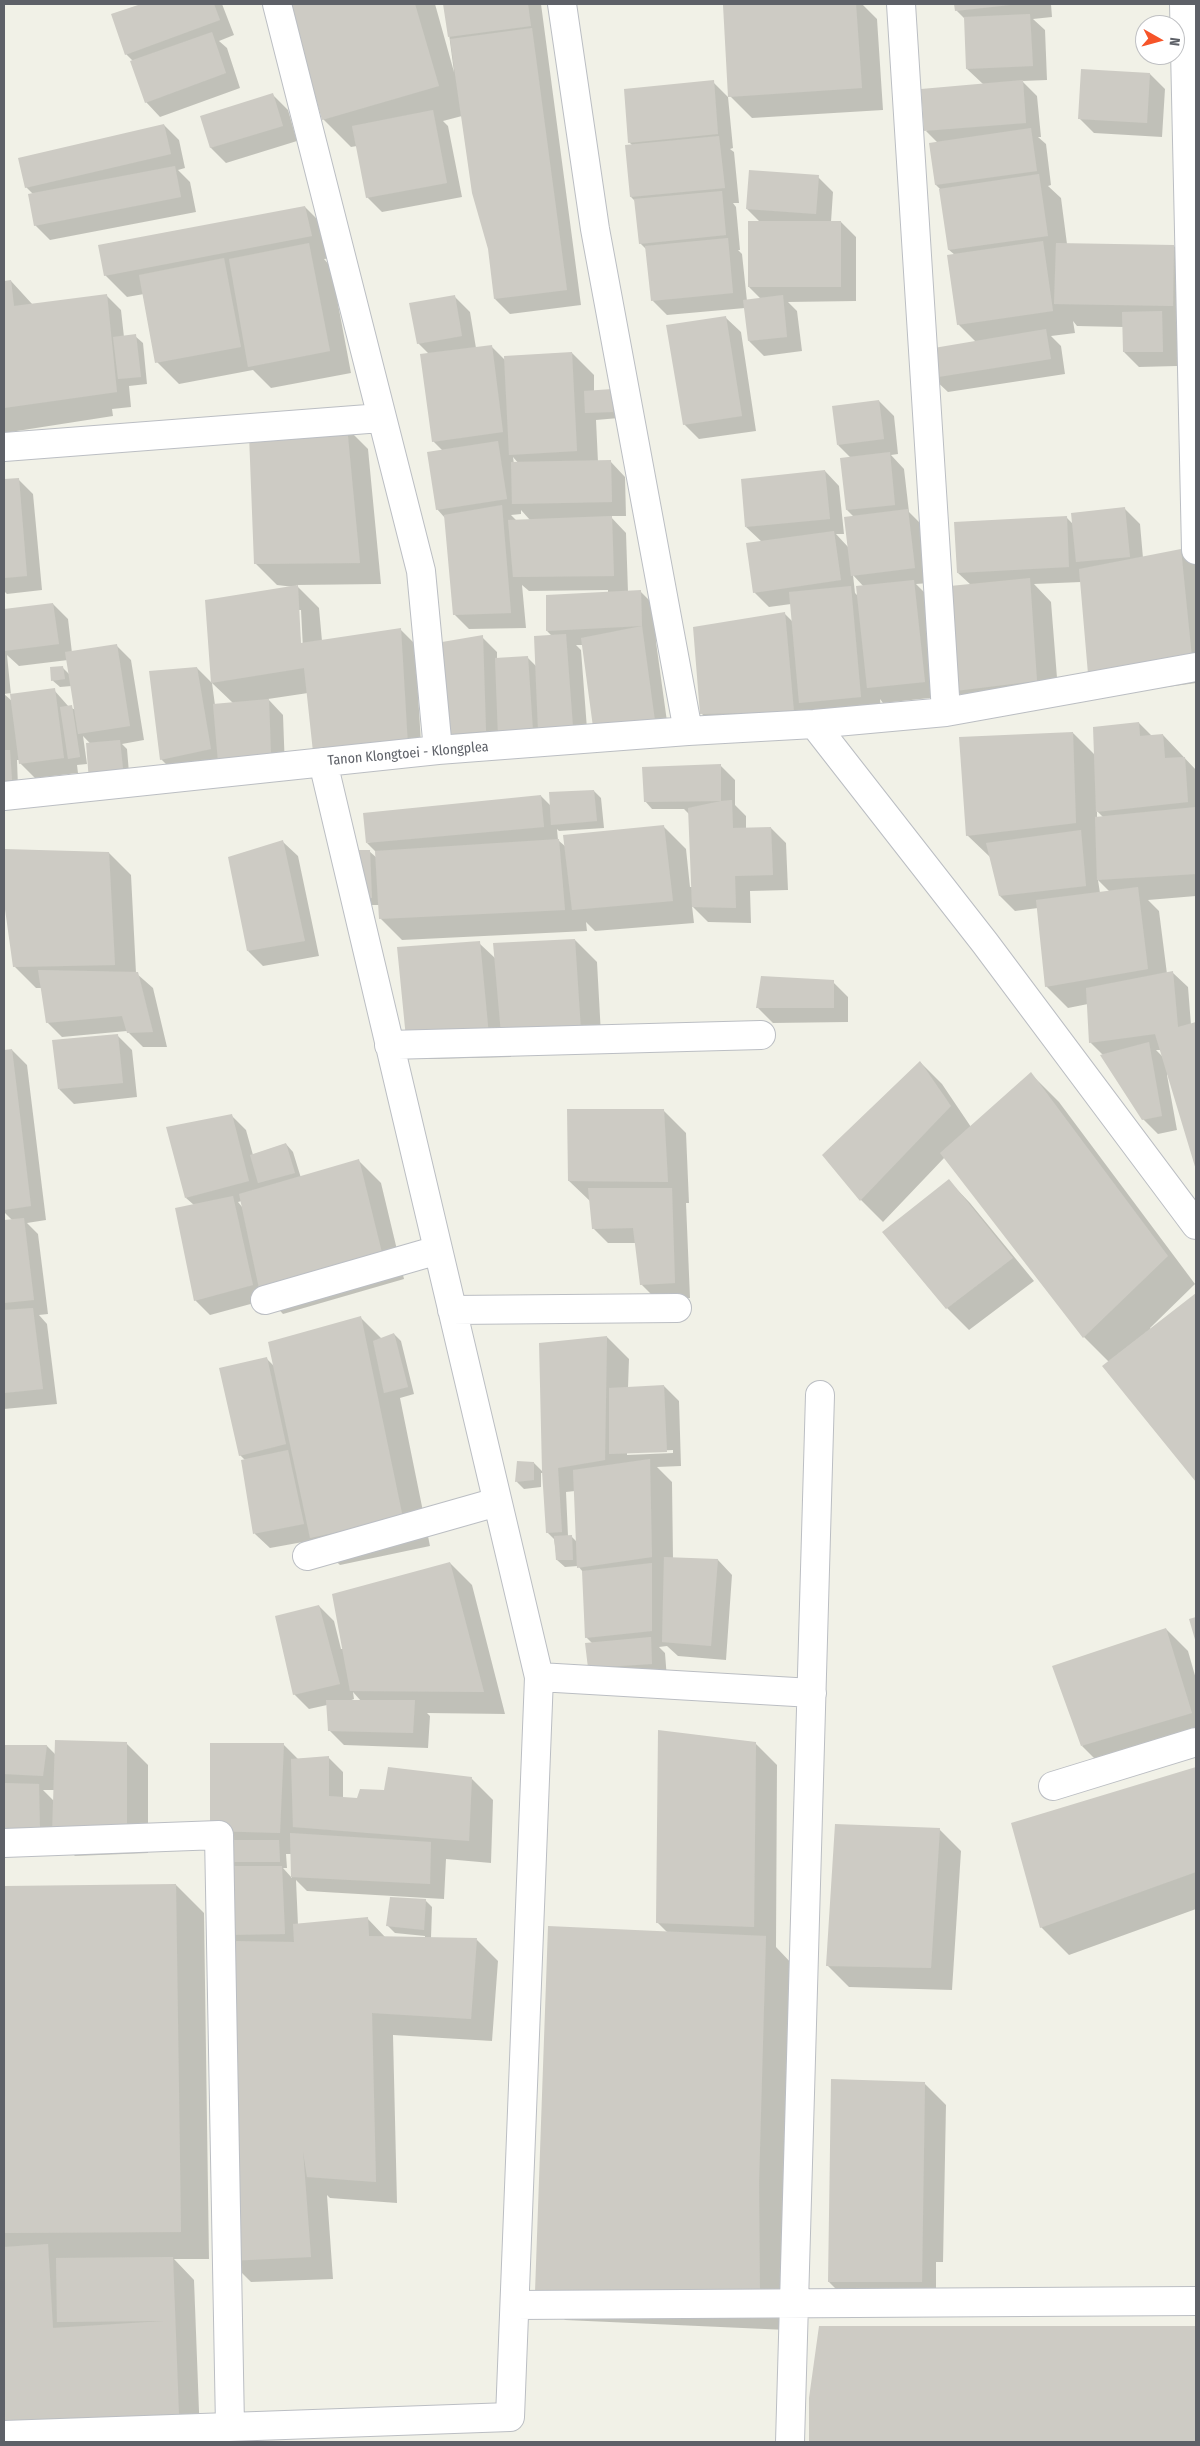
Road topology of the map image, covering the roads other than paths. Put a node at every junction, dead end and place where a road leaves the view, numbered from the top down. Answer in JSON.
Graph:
{"nodes":[{"id":1,"x":277,"y":4,"type":"edge"},
{"id":2,"x":562,"y":4,"type":"edge"},
{"id":3,"x":901,"y":4,"type":"edge"},
{"id":4,"x":1184,"y":4,"type":"edge"},
{"id":5,"x":381,"y":418,"type":"junction"},
{"id":6,"x":4,"y":447,"type":"edge"},
{"id":7,"x":1196,"y":550,"type":"edge"},
{"id":8,"x":1196,"y":667,"type":"edge"},
{"id":9,"x":946,"y":712,"type":"junction"},
{"id":10,"x":814,"y":724,"type":"junction"},
{"id":11,"x":688,"y":731,"type":"junction"},
{"id":12,"x":438,"y":750,"type":"junction"},
{"id":13,"x":323,"y":762,"type":"junction"},
{"id":14,"x":4,"y":796,"type":"edge"},
{"id":15,"x":760,"y":1035,"type":"dead end"},
{"id":16,"x":390,"y":1044,"type":"junction"},
{"id":17,"x":1196,"y":1224,"type":"edge"},
{"id":18,"x":438,"y":1250,"type":"junction"},
{"id":19,"x":266,"y":1300,"type":"dead end"},
{"id":20,"x":677,"y":1308,"type":"dead end"},
{"id":21,"x":452,"y":1310,"type":"junction"},
{"id":22,"x":820,"y":1395,"type":"dead end"},
{"id":23,"x":498,"y":1502,"type":"junction"},
{"id":24,"x":307,"y":1556,"type":"dead end"},
{"id":25,"x":539,"y":1677,"type":"junction"},
{"id":26,"x":812,"y":1693,"type":"junction"},
{"id":27,"x":1196,"y":1742,"type":"edge"},
{"id":28,"x":1053,"y":1786,"type":"dead end"},
{"id":29,"x":4,"y":1843,"type":"edge"},
{"id":30,"x":1196,"y":2301,"type":"edge"},
{"id":31,"x":794,"y":2303,"type":"junction"},
{"id":32,"x":514,"y":2305,"type":"junction"},
{"id":33,"x":230,"y":2426,"type":"junction"},
{"id":34,"x":4,"y":2434,"type":"edge"},
{"id":35,"x":790,"y":2442,"type":"edge"}],
"edges":[{"from":1,"to":5,"type":"street"},
{"from":2,"to":11,"type":"street"},
{"from":3,"to":9,"type":"street"},
{"from":4,"to":7,"type":"street"},
{"from":5,"to":6,"type":"street"},
{"from":5,"to":12,"type":"street"},
{"from":8,"to":9,"type":"street","name":"Tanon Klongtoei - Klongplea"},
{"from":9,"to":10,"type":"street","name":"Tanon Klongtoei - Klongplea"},
{"from":10,"to":11,"type":"street","name":"Tanon Klongtoei - Klongplea"},
{"from":10,"to":17,"type":"street"},
{"from":11,"to":12,"type":"street","name":"Tanon Klongtoei - Klongplea"},
{"from":12,"to":13,"type":"street","name":"Tanon Klongtoei - Klongplea"},
{"from":13,"to":14,"type":"street","name":"Tanon Klongtoei - Klongplea"},
{"from":13,"to":16,"type":"street"},
{"from":15,"to":16,"type":"street"},
{"from":16,"to":18,"type":"street"},
{"from":18,"to":19,"type":"street"},
{"from":18,"to":21,"type":"street"},
{"from":20,"to":21,"type":"street"},
{"from":21,"to":23,"type":"street"},
{"from":22,"to":26,"type":"street"},
{"from":23,"to":24,"type":"street"},
{"from":23,"to":25,"type":"street"},
{"from":25,"to":26,"type":"street"},
{"from":25,"to":32,"type":"street"},
{"from":26,"to":31,"type":"street"},
{"from":27,"to":28,"type":"street"},
{"from":29,"to":33,"type":"street"},
{"from":30,"to":31,"type":"street"},
{"from":31,"to":32,"type":"street"},
{"from":31,"to":35,"type":"street"},
{"from":32,"to":33,"type":"street"},
{"from":33,"to":34,"type":"street"}]}
